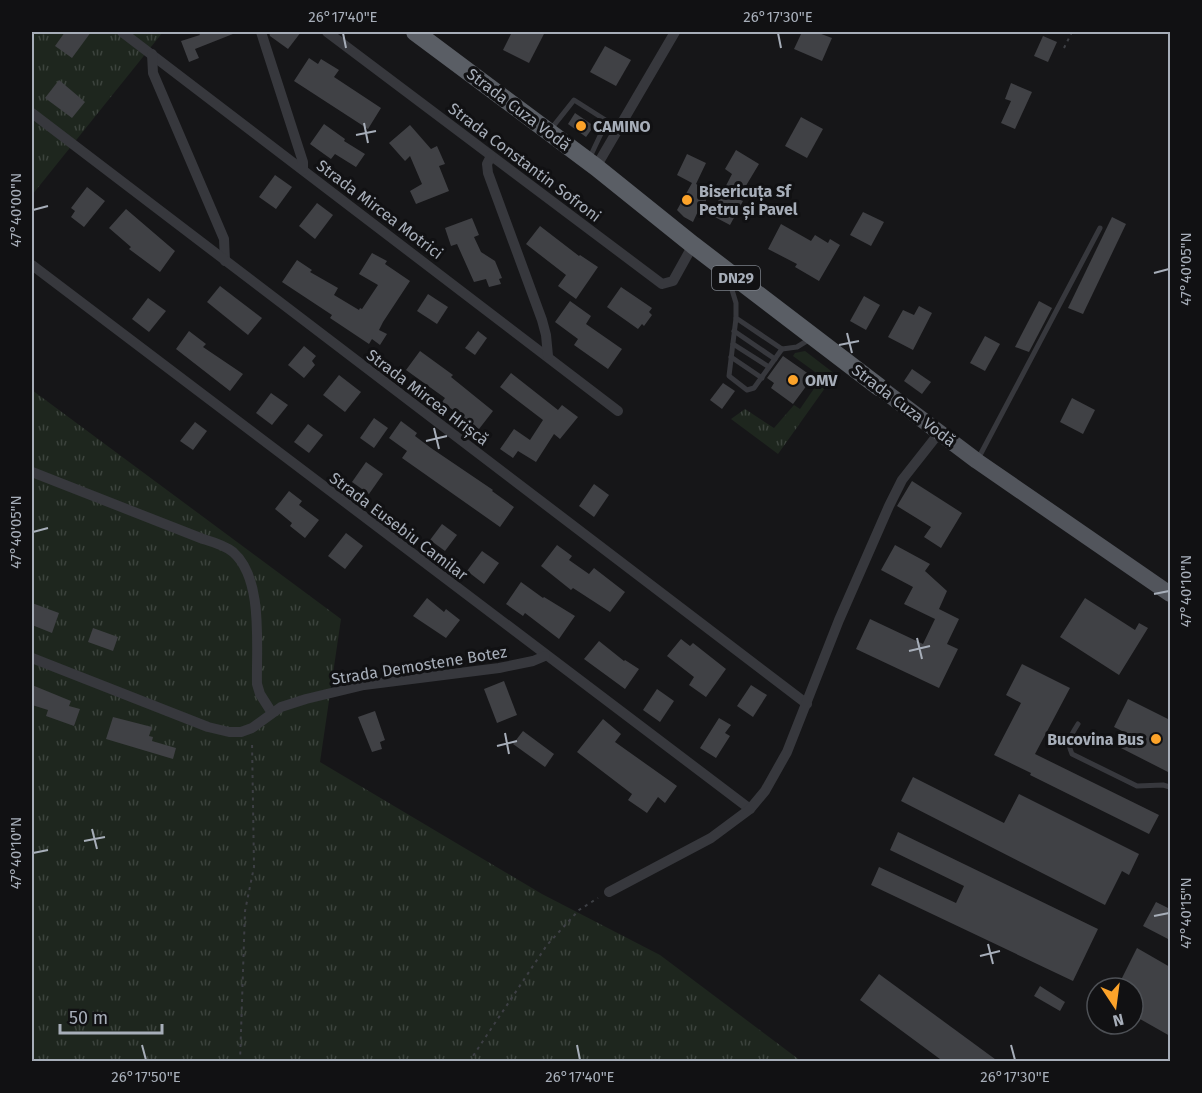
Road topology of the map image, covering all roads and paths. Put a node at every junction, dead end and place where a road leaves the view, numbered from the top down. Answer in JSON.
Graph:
{"nodes":[{"id":1,"x":122,"y":32,"type":"edge"},
{"id":2,"x":261,"y":32,"type":"edge"},
{"id":3,"x":327,"y":32,"type":"edge"},
{"id":4,"x":416,"y":32,"type":"edge"},
{"id":5,"x":675,"y":32,"type":"edge"},
{"id":6,"x":1072,"y":32,"type":"edge"},
{"id":7,"x":1064,"y":48,"type":"dead end"},
{"id":8,"x":152,"y":54,"type":"junction"},
{"id":9,"x":32,"y":113,"type":"edge"},
{"id":10,"x":549,"y":132,"type":"junction"},
{"id":11,"x":490,"y":156,"type":"junction"},
{"id":12,"x":592,"y":164,"type":"junction"},
{"id":13,"x":303,"y":170,"type":"junction"},
{"id":14,"x":1100,"y":228,"type":"dead end"},
{"id":15,"x":693,"y":245,"type":"junction"},
{"id":16,"x":225,"y":261,"type":"junction"},
{"id":17,"x":32,"y":265,"type":"edge"},
{"id":18,"x":725,"y":270,"type":"junction"},
{"id":19,"x":736,"y":318,"type":"junction"},
{"id":20,"x":734,"y":331,"type":"junction"},
{"id":21,"x":813,"y":335,"type":"junction"},
{"id":22,"x":733,"y":344,"type":"junction"},
{"id":23,"x":782,"y":349,"type":"junction"},
{"id":24,"x":548,"y":356,"type":"junction"},
{"id":25,"x":731,"y":357,"type":"junction"},
{"id":26,"x":775,"y":359,"type":"junction"},
{"id":27,"x":769,"y":368,"type":"junction"},
{"id":28,"x":762,"y":378,"type":"junction"},
{"id":29,"x":879,"y":387,"type":"joint"},
{"id":30,"x":618,"y":411,"type":"dead end"},
{"id":31,"x":939,"y":433,"type":"junction"},
{"id":32,"x":977,"y":461,"type":"junction"},
{"id":33,"x":32,"y":472,"type":"edge"},
{"id":34,"x":1170,"y":594,"type":"edge"},
{"id":35,"x":545,"y":656,"type":"junction"},
{"id":36,"x":32,"y":658,"type":"edge"},
{"id":37,"x":807,"y":704,"type":"junction"},
{"id":38,"x":272,"y":713,"type":"junction"},
{"id":39,"x":1078,"y":724,"type":"dead end"},
{"id":40,"x":252,"y":728,"type":"junction"},
{"id":41,"x":1170,"y":787,"type":"edge"},
{"id":42,"x":750,"y":809,"type":"junction"},
{"id":43,"x":609,"y":892,"type":"joint"},
{"id":44,"x":240,"y":1062,"type":"edge"},
{"id":45,"x":469,"y":1062,"type":"edge"}],
"edges":[{"from":1,"to":8,"type":"street","name":"Strada Mircea Motrici"},
{"from":2,"to":13,"type":"street"},
{"from":3,"to":11,"type":"street","name":"Strada Constantin Sofroni"},
{"from":4,"to":10,"type":"highway","name":"Strada Cuza Vodă","number":"DN29"},
{"from":5,"to":12,"type":"street"},
{"from":6,"to":7,"type":"path"},
{"from":8,"to":13,"type":"street","name":"Strada Mircea Motrici"},
{"from":8,"to":16,"type":"street"},
{"from":9,"to":16,"type":"street","name":"Strada Mircea Hrișcă"},
{"from":10,"to":12,"type":"highway","name":"Strada Cuza Vodă","number":"DN29"},
{"from":10,"to":12,"type":"lane"},
{"from":11,"to":15,"type":"street","name":"Strada Constantin Sofroni"},
{"from":11,"to":24,"type":"street"},
{"from":12,"to":15,"type":"highway","name":"Strada Cuza Vodă","number":"DN29"},
{"from":13,"to":24,"type":"street","name":"Strada Mircea Motrici"},
{"from":14,"to":32,"type":"lane"},
{"from":15,"to":18,"type":"highway","name":"Strada Cuza Vodă","number":"DN29"},
{"from":16,"to":37,"type":"street","name":"Strada Mircea Hrișcă"},
{"from":17,"to":35,"type":"street","name":"Strada Eusebiu Camilar"},
{"from":18,"to":19,"type":"lane"},
{"from":18,"to":21,"type":"highway","name":"Strada Cuza Vodă","number":"DN29"},
{"from":19,"to":20,"type":"lane"},
{"from":19,"to":23,"type":"lane"},
{"from":20,"to":22,"type":"lane"},
{"from":20,"to":26,"type":"lane"},
{"from":21,"to":23,"type":"lane"},
{"from":21,"to":29,"type":"highway","name":"Strada Cuza Vodă","number":"DN29"},
{"from":22,"to":25,"type":"lane"},
{"from":22,"to":27,"type":"lane"},
{"from":23,"to":26,"type":"lane"},
{"from":24,"to":30,"type":"street","name":"Strada Mircea Motrici"},
{"from":25,"to":28,"type":"lane"},
{"from":25,"to":28,"type":"lane"},
{"from":26,"to":27,"type":"lane"},
{"from":27,"to":28,"type":"lane"},
{"from":29,"to":31,"type":"main road","name":"Strada Cuza Vodă","number":"DN29"},
{"from":31,"to":32,"type":"main road","name":"Strada Cuza Vodă","number":"DN29"},
{"from":31,"to":37,"type":"street"},
{"from":32,"to":34,"type":"main road","name":"Strada Cuza Vodă","number":"DN29"},
{"from":33,"to":38,"type":"street"},
{"from":35,"to":38,"type":"street","name":"Strada Demostene Botez"},
{"from":35,"to":42,"type":"street","name":"Strada Eusebiu Camilar"},
{"from":36,"to":40,"type":"street"},
{"from":37,"to":42,"type":"street"},
{"from":38,"to":40,"type":"street","name":"Strada Demostene Botez"},
{"from":39,"to":41,"type":"lane"},
{"from":40,"to":44,"type":"path"},
{"from":42,"to":43,"type":"street"},
{"from":43,"to":45,"type":"path"}]}
